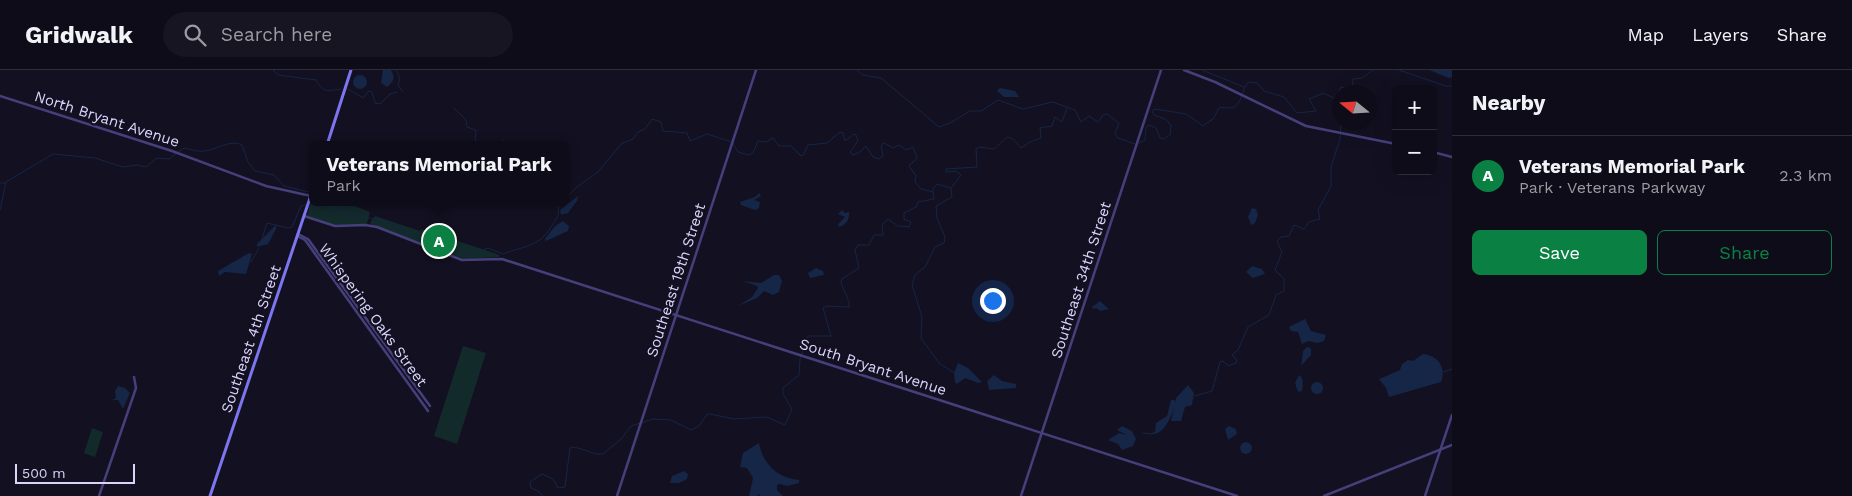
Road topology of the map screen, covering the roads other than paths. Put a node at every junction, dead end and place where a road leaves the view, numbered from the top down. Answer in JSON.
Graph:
{"nodes":[{"id":1,"x":351,"y":70,"type":"edge"},
{"id":2,"x":756,"y":70,"type":"edge"},
{"id":3,"x":1161,"y":70,"type":"edge"},
{"id":4,"x":1184,"y":70,"type":"edge"},
{"id":5,"x":0,"y":96,"type":"edge"},
{"id":6,"x":328,"y":141,"type":"edge"},
{"id":7,"x":1392,"y":143,"type":"edge"},
{"id":8,"x":1437,"y":153,"type":"edge"},
{"id":9,"x":1452,"y":157,"type":"edge"},
{"id":10,"x":309,"y":196,"type":"edge"},
{"id":11,"x":309,"y":202,"type":"edge"},
{"id":12,"x":304,"y":216,"type":"junction"},
{"id":13,"x":297,"y":235,"type":"junction"},
{"id":14,"x":676,"y":314,"type":"junction"},
{"id":15,"x":134,"y":377,"type":"dead end"},
{"id":16,"x":430,"y":406,"type":"dead end"},
{"id":17,"x":428,"y":410,"type":"dead end"},
{"id":18,"x":1452,"y":415,"type":"edge"},
{"id":19,"x":1041,"y":433,"type":"junction"},
{"id":20,"x":1452,"y":445,"type":"edge"},
{"id":21,"x":1441,"y":449,"type":"junction"},
{"id":22,"x":99,"y":496,"type":"edge"},
{"id":23,"x":210,"y":496,"type":"edge"},
{"id":24,"x":616,"y":496,"type":"edge"},
{"id":25,"x":1021,"y":496,"type":"edge"},
{"id":26,"x":1237,"y":496,"type":"edge"},
{"id":27,"x":1324,"y":496,"type":"edge"},
{"id":28,"x":1425,"y":496,"type":"edge"}],
"edges":[{"from":1,"to":6,"type":"main road"},
{"from":2,"to":14,"type":"street","name":"Southeast 19th Street"},
{"from":3,"to":19,"type":"street","name":"Southeast 34th Street"},
{"from":4,"to":7,"type":"street"},
{"from":5,"to":10,"type":"street","name":"North Bryant Avenue"},
{"from":8,"to":9,"type":"street"},
{"from":11,"to":12,"type":"main road","name":"Southeast 4th Street"},
{"from":12,"to":13,"type":"main road","name":"Southeast 4th Street"},
{"from":12,"to":14,"type":"street","name":"South Bryant Avenue"},
{"from":13,"to":16,"type":"street","name":"Whispering Oaks Street"},
{"from":13,"to":17,"type":"street","name":"Whispering Oaks Street"},
{"from":13,"to":23,"type":"main road","name":"Southeast 4th Street"},
{"from":14,"to":19,"type":"street","name":"South Bryant Avenue"},
{"from":14,"to":24,"type":"street","name":"Southeast 19th Street"},
{"from":15,"to":22,"type":"street"},
{"from":18,"to":21,"type":"street"},
{"from":19,"to":25,"type":"street","name":"Southeast 34th Street"},
{"from":19,"to":26,"type":"street","name":"South Bryant Avenue"},
{"from":20,"to":21,"type":"street"},
{"from":21,"to":27,"type":"street"},
{"from":21,"to":28,"type":"street"}]}
